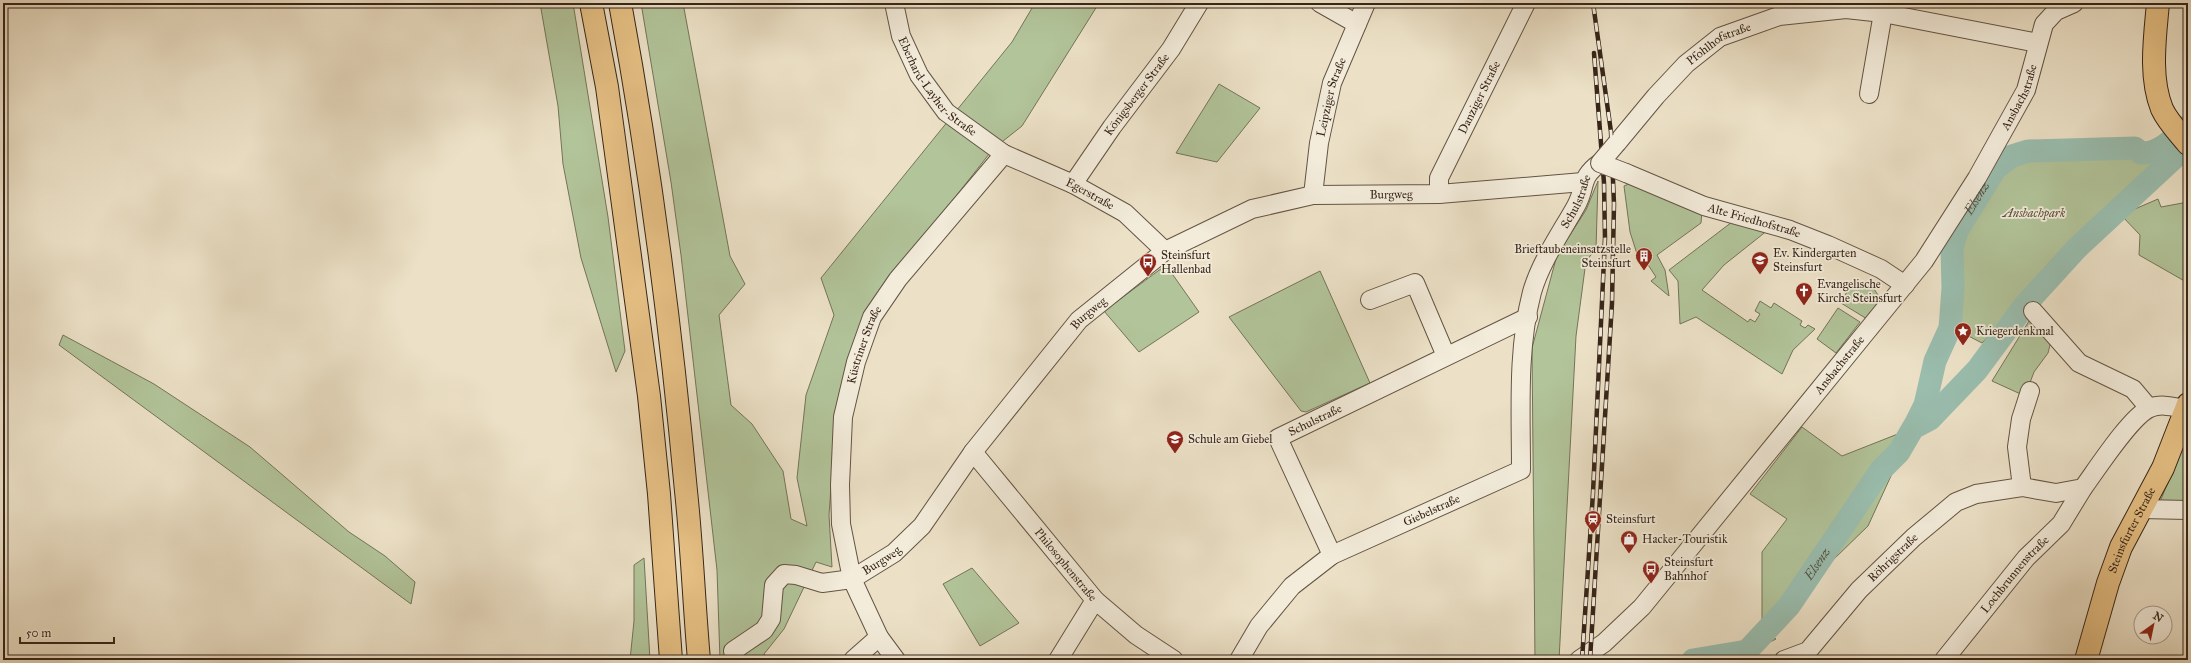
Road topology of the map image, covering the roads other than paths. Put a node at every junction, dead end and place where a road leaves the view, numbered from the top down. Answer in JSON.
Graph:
{"nodes":[{"id":1,"x":591,"y":3,"type":"edge"},
{"id":2,"x":620,"y":3,"type":"edge"},
{"id":3,"x":894,"y":3,"type":"edge"},
{"id":4,"x":1199,"y":3,"type":"edge"},
{"id":5,"x":1320,"y":3,"type":"edge"},
{"id":6,"x":1366,"y":3,"type":"edge"},
{"id":7,"x":1526,"y":3,"type":"edge"},
{"id":8,"x":2074,"y":3,"type":"edge"},
{"id":9,"x":2158,"y":3,"type":"edge"},
{"id":10,"x":1859,"y":6,"type":"edge"},
{"id":11,"x":2054,"y":7,"type":"edge"},
{"id":12,"x":1883,"y":13,"type":"junction"},
{"id":13,"x":1357,"y":24,"type":"junction"},
{"id":14,"x":2038,"y":43,"type":"junction"},
{"id":15,"x":1869,"y":94,"type":"dead end"},
{"id":16,"x":2188,"y":144,"type":"edge"},
{"id":17,"x":1004,"y":154,"type":"junction"},
{"id":18,"x":1590,"y":172,"type":"junction"},
{"id":19,"x":1073,"y":184,"type":"junction"},
{"id":20,"x":1439,"y":194,"type":"junction"},
{"id":21,"x":1313,"y":195,"type":"junction"},
{"id":22,"x":1165,"y":252,"type":"junction"},
{"id":23,"x":1905,"y":285,"type":"junction"},
{"id":24,"x":1370,"y":300,"type":"dead end"},
{"id":25,"x":2033,"y":311,"type":"dead end"},
{"id":26,"x":1528,"y":317,"type":"junction"},
{"id":27,"x":1446,"y":356,"type":"junction"},
{"id":28,"x":2030,"y":391,"type":"dead end"},
{"id":29,"x":2187,"y":406,"type":"edge"},
{"id":30,"x":2149,"y":408,"type":"junction"},
{"id":31,"x":973,"y":452,"type":"junction"},
{"id":32,"x":2022,"y":487,"type":"junction"},
{"id":33,"x":2083,"y":488,"type":"junction"},
{"id":34,"x":2140,"y":509,"type":"junction"},
{"id":35,"x":2188,"y":510,"type":"edge"},
{"id":36,"x":1332,"y":555,"type":"junction"},
{"id":37,"x":852,"y":579,"type":"junction"},
{"id":38,"x":1095,"y":600,"type":"junction"},
{"id":39,"x":879,"y":637,"type":"junction"},
{"id":40,"x":733,"y":651,"type":"dead end"},
{"id":41,"x":1594,"y":654,"type":"edge"},
{"id":42,"x":671,"y":660,"type":"edge"},
{"id":43,"x":699,"y":660,"type":"edge"},
{"id":44,"x":853,"y":660,"type":"edge"},
{"id":45,"x":896,"y":660,"type":"edge"},
{"id":46,"x":1058,"y":660,"type":"edge"},
{"id":47,"x":1174,"y":660,"type":"edge"},
{"id":48,"x":1239,"y":660,"type":"edge"},
{"id":49,"x":1784,"y":660,"type":"edge"},
{"id":50,"x":1944,"y":660,"type":"edge"},
{"id":51,"x":2086,"y":660,"type":"edge"}],
"edges":[{"from":1,"to":42,"type":"main road"},
{"from":2,"to":43,"type":"main road"},
{"from":3,"to":17,"type":"street","name":"Eberhard-Layher-Straße"},
{"from":4,"to":19,"type":"street","name":"Königsberger Straße"},
{"from":5,"to":13,"type":"street"},
{"from":6,"to":13,"type":"street","name":"Leipziger Straße"},
{"from":7,"to":20,"type":"street","name":"Danziger Straße"},
{"from":8,"to":11,"type":"street"},
{"from":9,"to":16,"type":"main road"},
{"from":10,"to":12,"type":"street","name":"Pfohlhofstraße"},
{"from":10,"to":18,"type":"street","name":"Pfohlhofstraße","bridge":true},
{"from":11,"to":14,"type":"street"},
{"from":12,"to":14,"type":"street","name":"Pfohlhofstraße"},
{"from":12,"to":15,"type":"street"},
{"from":13,"to":21,"type":"street","name":"Leipziger Straße"},
{"from":14,"to":23,"type":"street","name":"Ansbachstraße"},
{"from":17,"to":19,"type":"street","name":"Egerstraße"},
{"from":17,"to":37,"type":"street","name":"Küstriner Straße"},
{"from":18,"to":20,"type":"street","name":"Burgweg"},
{"from":18,"to":23,"type":"street","name":"Alte Friedhofstraße","bridge":true},
{"from":18,"to":26,"type":"street","name":"Schulstraße"},
{"from":19,"to":22,"type":"street","name":"Egerstraße"},
{"from":20,"to":21,"type":"street","name":"Burgweg"},
{"from":21,"to":22,"type":"street","name":"Burgweg"},
{"from":22,"to":31,"type":"street","name":"Burgweg"},
{"from":23,"to":41,"type":"street","name":"Ansbachstraße"},
{"from":24,"to":27,"type":"street"},
{"from":25,"to":30,"type":"street"},
{"from":26,"to":27,"type":"street","name":"Schulstraße"},
{"from":26,"to":36,"type":"street","name":"Giebelstraße"},
{"from":27,"to":36,"type":"street","name":"Schulstraße"},
{"from":28,"to":32,"type":"street"},
{"from":29,"to":30,"type":"street"},
{"from":29,"to":34,"type":"main road","name":"Steinsfurter Straße"},
{"from":30,"to":33,"type":"street"},
{"from":31,"to":37,"type":"street","name":"Burgweg"},
{"from":31,"to":38,"type":"street","name":"Philosophenstraße"},
{"from":32,"to":33,"type":"street","name":"Röhrigstraße"},
{"from":32,"to":49,"type":"street","name":"Röhrigstraße"},
{"from":33,"to":50,"type":"street","name":"Lochbrunnenstraße"},
{"from":34,"to":35,"type":"street"},
{"from":34,"to":51,"type":"main road","name":"Steinsfurter Straße"},
{"from":36,"to":48,"type":"street","name":"Giebelstraße"},
{"from":37,"to":39,"type":"street","name":"Küstriner Straße"},
{"from":37,"to":40,"type":"street","name":"Burgweg"},
{"from":38,"to":46,"type":"street"},
{"from":38,"to":47,"type":"street","name":"Philosophenstraße"},
{"from":39,"to":44,"type":"street"},
{"from":39,"to":45,"type":"street","name":"Küstriner Straße"}]}
